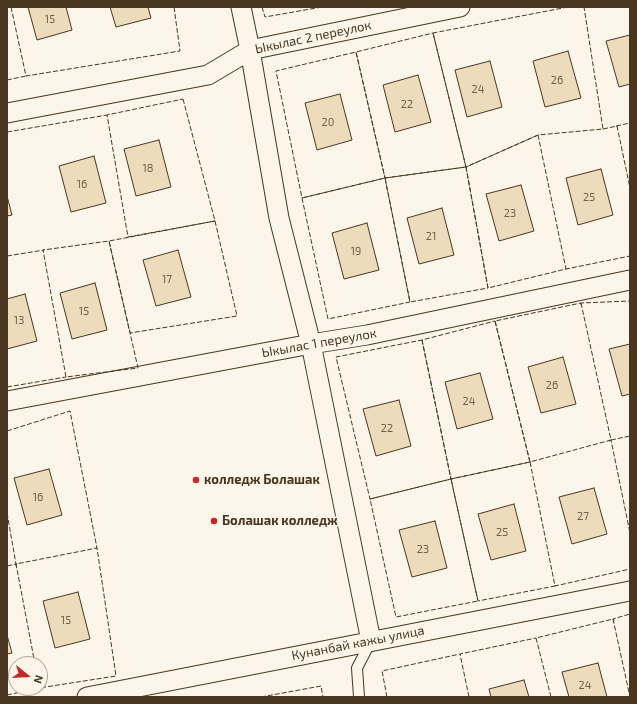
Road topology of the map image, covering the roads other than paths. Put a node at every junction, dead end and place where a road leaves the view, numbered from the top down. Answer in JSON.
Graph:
{"nodes":[{"id":1,"x":241,"y":7,"type":"edge"},
{"id":2,"x":460,"y":7,"type":"edge"},
{"id":3,"x":250,"y":50,"type":"junction"},
{"id":4,"x":7,"y":114,"type":"edge"},
{"id":5,"x":630,"y":280,"type":"edge"},
{"id":6,"x":311,"y":344,"type":"junction"},
{"id":7,"x":7,"y":401,"type":"edge"},
{"id":8,"x":630,"y":591,"type":"edge"},
{"id":9,"x":371,"y":641,"type":"junction"},
{"id":10,"x":87,"y":697,"type":"edge"},
{"id":11,"x":359,"y":697,"type":"edge"}],
"edges":[{"from":1,"to":3,"type":"street"},
{"from":2,"to":3,"type":"street","name":"Ыкылас 2 переулок"},
{"from":3,"to":4,"type":"street","name":"Ыкылас 2 переулок"},
{"from":3,"to":6,"type":"street"},
{"from":5,"to":6,"type":"street","name":"Ыкылас 1 переулок"},
{"from":6,"to":7,"type":"street","name":"Ыкылас 1 переулок"},
{"from":6,"to":9,"type":"street"},
{"from":8,"to":9,"type":"street","name":"Кунанбай кажы улица"},
{"from":9,"to":10,"type":"street","name":"Кунанбай кажы улица"},
{"from":9,"to":11,"type":"lane"}]}
